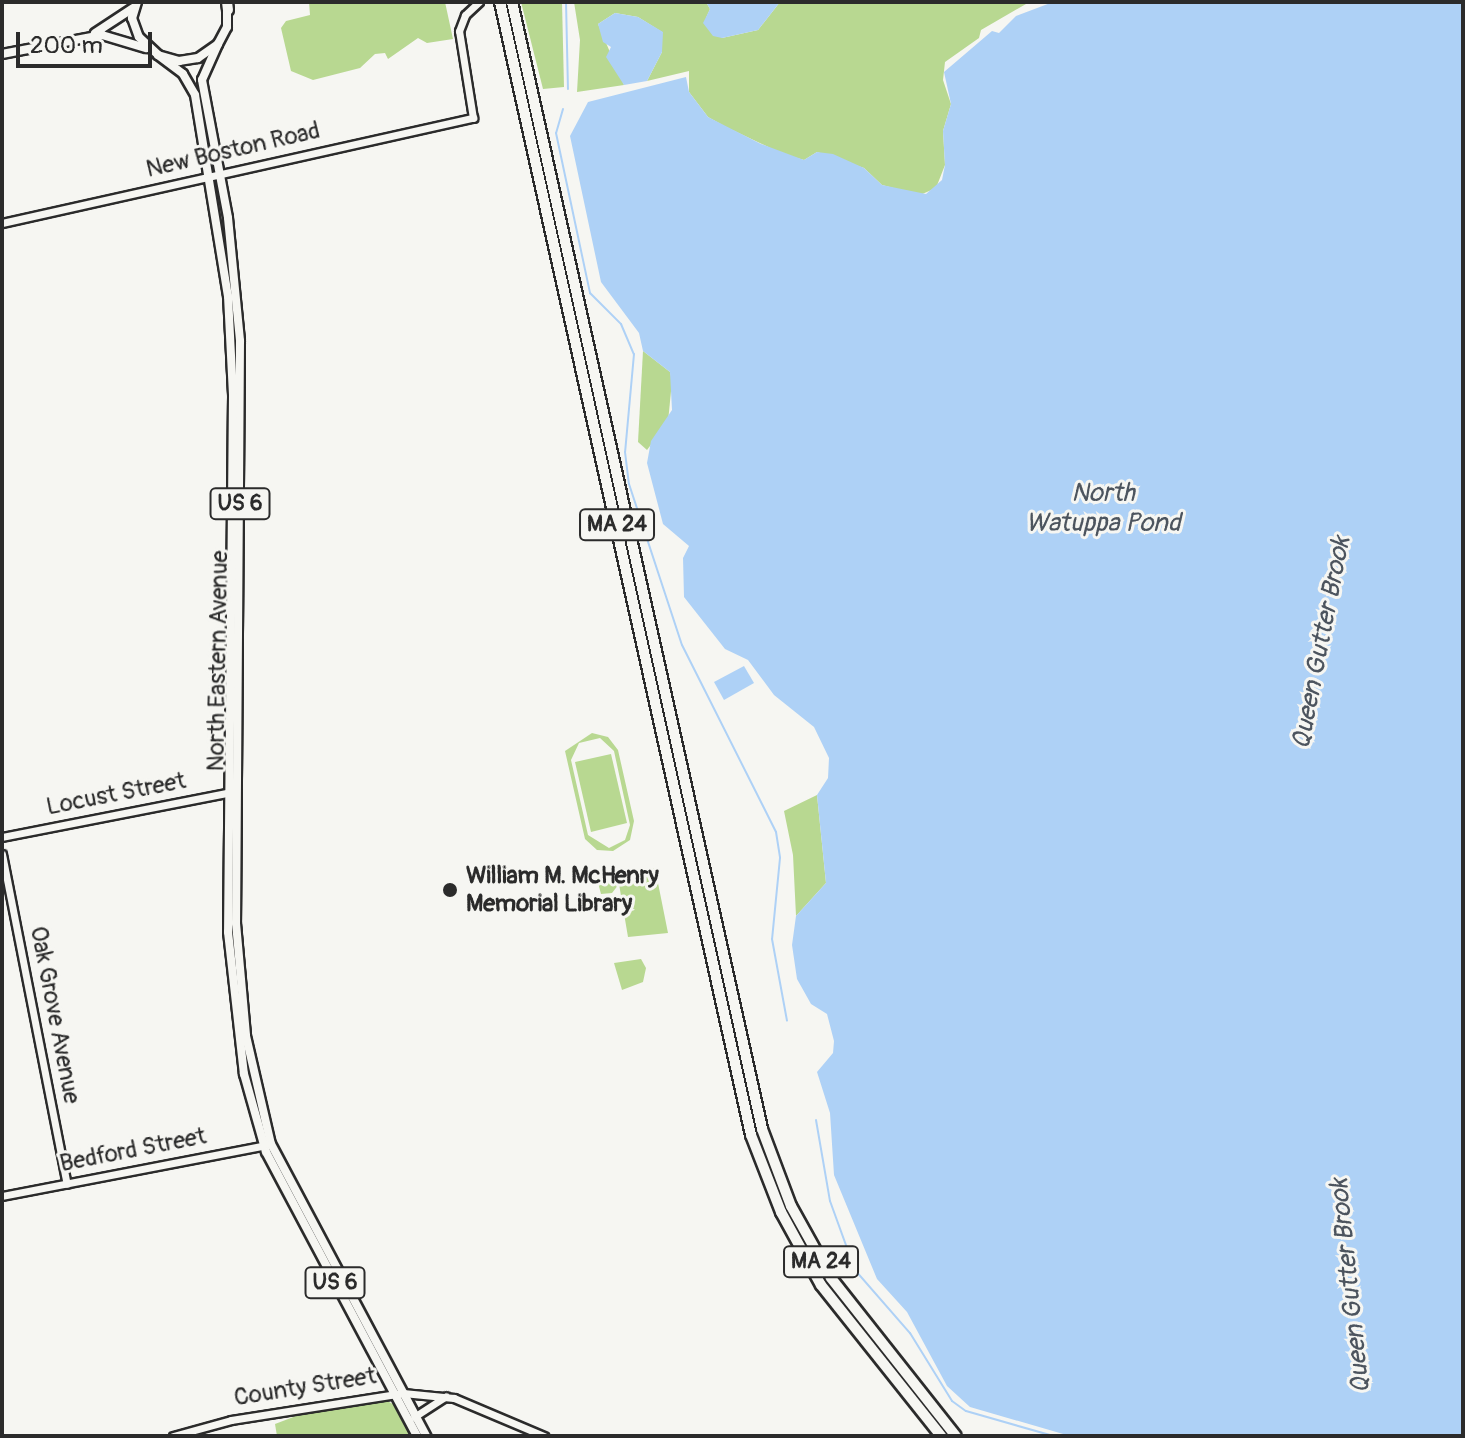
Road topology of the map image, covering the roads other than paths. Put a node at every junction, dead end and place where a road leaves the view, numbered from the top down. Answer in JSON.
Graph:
{"nodes":[{"id":1,"x":479,"y":2,"type":"edge"},
{"id":2,"x":500,"y":2,"type":"edge"},
{"id":3,"x":512,"y":2,"type":"edge"},
{"id":4,"x":136,"y":3,"type":"edge"},
{"id":5,"x":227,"y":5,"type":"edge"},
{"id":6,"x":86,"y":37,"type":"junction"},
{"id":7,"x":218,"y":44,"type":"junction"},
{"id":8,"x":156,"y":53,"type":"junction"},
{"id":9,"x":2,"y":54,"type":"edge"},
{"id":10,"x":216,"y":178,"type":"junction"},
{"id":11,"x":2,"y":223,"type":"edge"},
{"id":12,"x":233,"y":791,"type":"junction"},
{"id":13,"x":2,"y":837,"type":"edge"},
{"id":14,"x":2,"y":854,"type":"edge"},
{"id":15,"x":737,"y":1053,"type":"junction"},
{"id":16,"x":267,"y":1145,"type":"junction"},
{"id":17,"x":67,"y":1184,"type":"junction"},
{"id":18,"x":2,"y":1196,"type":"edge"},
{"id":19,"x":398,"y":1393,"type":"junction"},
{"id":20,"x":446,"y":1396,"type":"junction"},
{"id":21,"x":412,"y":1418,"type":"junction"},
{"id":22,"x":173,"y":1436,"type":"edge"},
{"id":23,"x":417,"y":1436,"type":"edge"},
{"id":24,"x":426,"y":1436,"type":"edge"},
{"id":25,"x":544,"y":1436,"type":"edge"},
{"id":26,"x":941,"y":1436,"type":"edge"},
{"id":27,"x":956,"y":1436,"type":"edge"}],
"edges":[{"from":1,"to":10,"type":"street","name":"New Boston Road"},
{"from":2,"to":15,"type":"highway","number":"MA 24"},
{"from":3,"to":15,"type":"highway","number":"MA 24"},
{"from":4,"to":6,"type":"main road","number":"US 6"},
{"from":4,"to":8,"type":"main road"},
{"from":5,"to":7,"type":"main road","number":"US 6"},
{"from":6,"to":8,"type":"main road","number":"US 6"},
{"from":6,"to":9,"type":"main road","number":"US 6"},
{"from":7,"to":8,"type":"main road"},
{"from":7,"to":10,"type":"main road","number":"US 6"},
{"from":8,"to":10,"type":"main road","number":"US 6"},
{"from":10,"to":11,"type":"street","name":"New Boston Road"},
{"from":10,"to":12,"type":"main road","name":"North Eastern Avenue","number":"US 6"},
{"from":12,"to":13,"type":"street","name":"Locust Street"},
{"from":12,"to":16,"type":"main road","name":"North Eastern Avenue","number":"US 6"},
{"from":14,"to":17,"type":"street","name":"Oak Grove Avenue"},
{"from":15,"to":26,"type":"highway","number":"MA 24"},
{"from":15,"to":27,"type":"highway","number":"MA 24"},
{"from":16,"to":17,"type":"street","name":"Bedford Street"},
{"from":16,"to":19,"type":"main road","number":"US 6"},
{"from":17,"to":18,"type":"street","name":"Bedford Street"},
{"from":19,"to":20,"type":"street","name":"County Street"},
{"from":19,"to":21,"type":"main road","number":"US 6"},
{"from":19,"to":22,"type":"street","name":"County Street"},
{"from":20,"to":21,"type":"street"},
{"from":20,"to":25,"type":"street","name":"County Street"},
{"from":21,"to":23,"type":"main road","number":"US 6"},
{"from":21,"to":24,"type":"main road","number":"US 6"}]}
